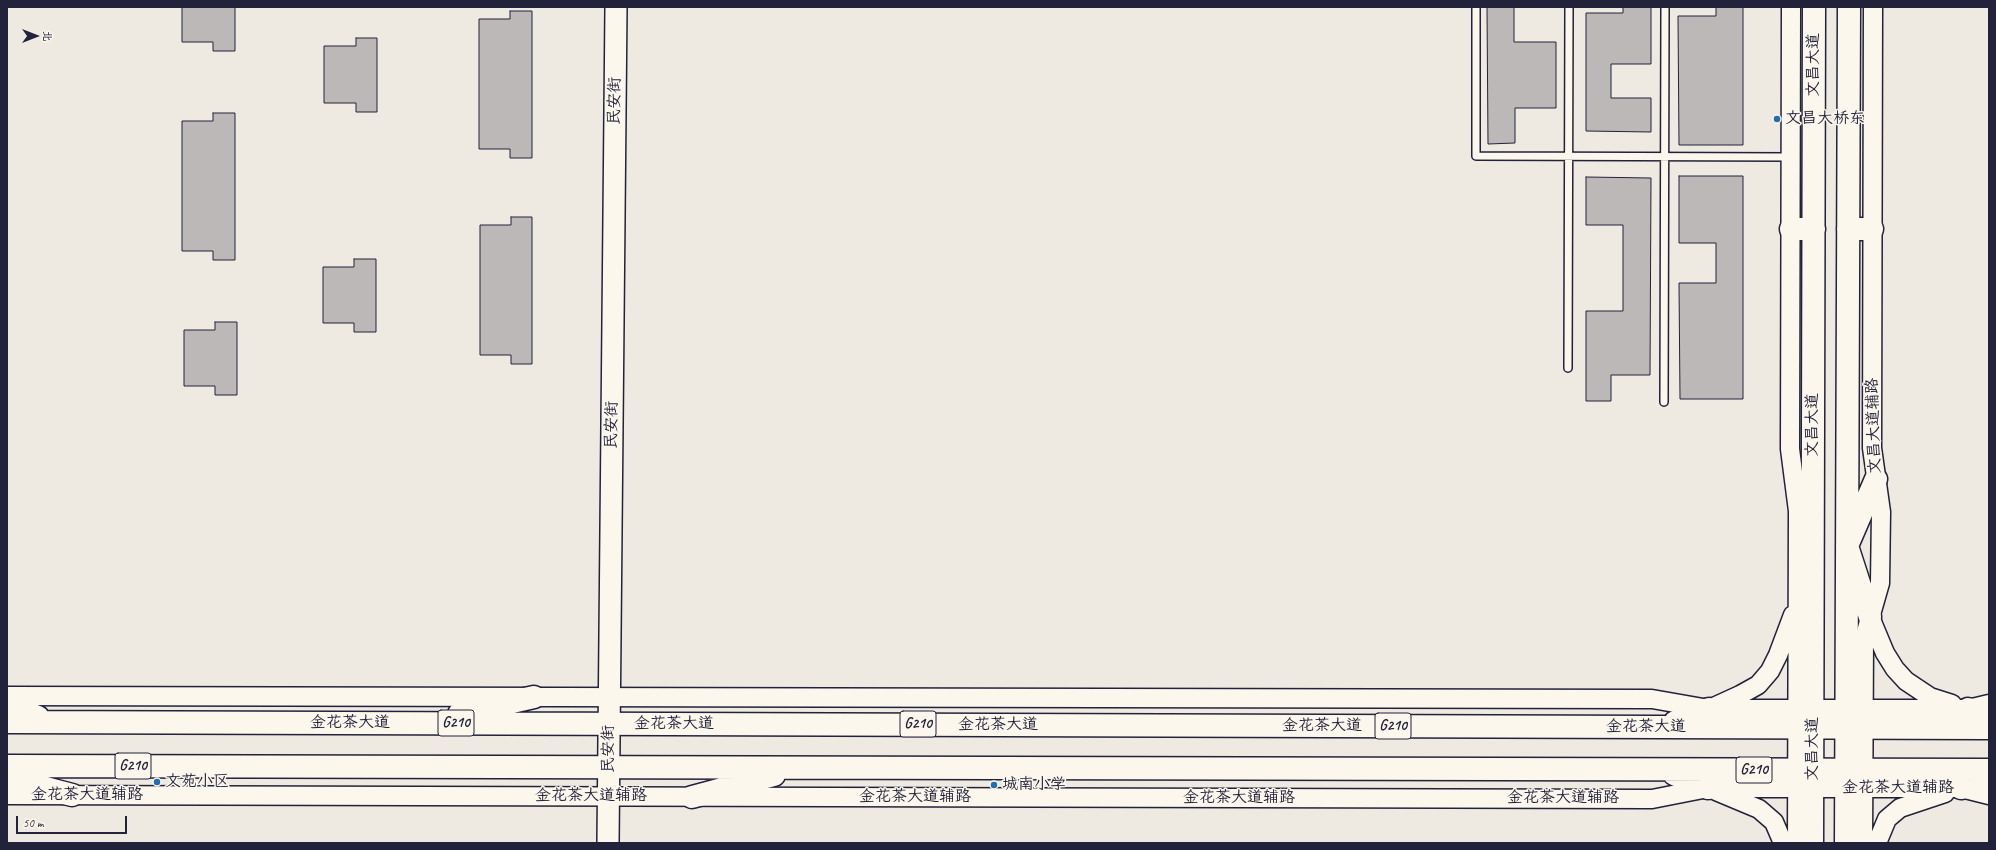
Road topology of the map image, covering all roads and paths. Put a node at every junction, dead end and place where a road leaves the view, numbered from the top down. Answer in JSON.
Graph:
{"nodes":[{"id":1,"x":616,"y":7,"type":"edge"},
{"id":2,"x":1476,"y":7,"type":"edge"},
{"id":3,"x":1569,"y":7,"type":"edge"},
{"id":4,"x":1664,"y":7,"type":"edge"},
{"id":5,"x":1791,"y":7,"type":"edge"},
{"id":6,"x":1814,"y":7,"type":"edge"},
{"id":7,"x":1848,"y":7,"type":"edge"},
{"id":8,"x":1873,"y":7,"type":"edge"},
{"id":9,"x":1569,"y":156,"type":"junction"},
{"id":10,"x":1664,"y":156,"type":"junction"},
{"id":11,"x":1791,"y":157,"type":"junction"},
{"id":12,"x":1791,"y":229,"type":"junction"},
{"id":13,"x":1814,"y":229,"type":"junction"},
{"id":14,"x":1848,"y":229,"type":"junction"},
{"id":15,"x":1872,"y":229,"type":"junction"},
{"id":16,"x":1568,"y":368,"type":"dead end"},
{"id":17,"x":1664,"y":402,"type":"dead end"},
{"id":18,"x":1813,"y":449,"type":"junction"},
{"id":19,"x":1876,"y":479,"type":"junction"},
{"id":20,"x":1798,"y":511,"type":"junction"},
{"id":21,"x":1847,"y":546,"type":"junction"},
{"id":22,"x":1798,"y":600,"type":"junction"},
{"id":23,"x":1870,"y":617,"type":"junction"},
{"id":24,"x":7,"y":696,"type":"edge"},
{"id":25,"x":534,"y":697,"type":"junction"},
{"id":26,"x":609,"y":697,"type":"junction"},
{"id":27,"x":1989,"y":704,"type":"edge"},
{"id":28,"x":7,"y":705,"type":"edge"},
{"id":29,"x":1709,"y":709,"type":"junction"},
{"id":30,"x":1968,"y":709,"type":"junction"},
{"id":31,"x":1989,"y":716,"type":"edge"},
{"id":32,"x":1805,"y":718,"type":"junction"},
{"id":33,"x":1855,"y":718,"type":"junction"},
{"id":34,"x":7,"y":722,"type":"edge"},
{"id":35,"x":48,"y":722,"type":"junction"},
{"id":36,"x":424,"y":723,"type":"junction"},
{"id":37,"x":609,"y":724,"type":"junction"},
{"id":38,"x":1662,"y":727,"type":"junction"},
{"id":39,"x":1989,"y":728,"type":"edge"},
{"id":40,"x":7,"y":766,"type":"edge"},
{"id":41,"x":609,"y":767,"type":"junction"},
{"id":42,"x":803,"y":768,"type":"junction"},
{"id":43,"x":1662,"y":770,"type":"junction"},
{"id":44,"x":1989,"y":770,"type":"edge"},
{"id":45,"x":7,"y":778,"type":"edge"},
{"id":46,"x":1805,"y":779,"type":"junction"},
{"id":47,"x":1855,"y":779,"type":"junction"},
{"id":48,"x":1989,"y":781,"type":"edge"},
{"id":49,"x":1708,"y":788,"type":"junction"},
{"id":50,"x":1961,"y":788,"type":"junction"},
{"id":51,"x":7,"y":795,"type":"edge"},
{"id":52,"x":72,"y":795,"type":"junction"},
{"id":53,"x":1989,"y":795,"type":"edge"},
{"id":54,"x":609,"y":797,"type":"junction"},
{"id":55,"x":692,"y":797,"type":"junction"},
{"id":56,"x":1812,"y":816,"type":"junction"},
{"id":57,"x":608,"y":843,"type":"edge"},
{"id":58,"x":1783,"y":843,"type":"edge"},
{"id":59,"x":1797,"y":843,"type":"edge"},
{"id":60,"x":1806,"y":843,"type":"edge"},
{"id":61,"x":1812,"y":843,"type":"edge"},
{"id":62,"x":1846,"y":843,"type":"edge"},
{"id":63,"x":1863,"y":843,"type":"edge"},
{"id":64,"x":1876,"y":843,"type":"edge"}],
"edges":[{"from":1,"to":26,"type":"main road","name":"民安街"},
{"from":2,"to":9,"type":"lane"},
{"from":3,"to":9,"type":"lane"},
{"from":4,"to":10,"type":"lane"},
{"from":5,"to":11,"type":"street"},
{"from":6,"to":13,"type":"main road","name":"文昌大道"},
{"from":7,"to":14,"type":"main road"},
{"from":8,"to":15,"type":"street","name":"文昌大道辅路"},
{"from":9,"to":10,"type":"lane"},
{"from":9,"to":16,"type":"lane"},
{"from":10,"to":11,"type":"lane"},
{"from":10,"to":17,"type":"lane"},
{"from":11,"to":12,"type":"street"},
{"from":12,"to":13,"type":"main road"},
{"from":12,"to":20,"type":"street"},
{"from":13,"to":18,"type":"main road","name":"文昌大道"},
{"from":14,"to":15,"type":"main road"},
{"from":14,"to":21,"type":"main road"},
{"from":15,"to":19,"type":"street","name":"文昌大道辅路"},
{"from":18,"to":20,"type":"main road"},
{"from":18,"to":32,"type":"main road","name":"文昌大道"},
{"from":19,"to":21,"type":"main road"},
{"from":19,"to":23,"type":"street","name":"文昌大道辅路"},
{"from":20,"to":22,"type":"street"},
{"from":21,"to":23,"type":"main road"},
{"from":21,"to":33,"type":"main road"},
{"from":22,"to":29,"type":"street"},
{"from":22,"to":32,"type":"street"},
{"from":23,"to":30,"type":"street"},
{"from":23,"to":33,"type":"street","name":"文昌大道辅路"},
{"from":24,"to":25,"type":"street"},
{"from":25,"to":26,"type":"street"},
{"from":25,"to":36,"type":"main road"},
{"from":26,"to":29,"type":"street"},
{"from":26,"to":37,"type":"main road","name":"民安街"},
{"from":27,"to":30,"type":"street"},
{"from":28,"to":35,"type":"main road"},
{"from":29,"to":32,"type":"street"},
{"from":29,"to":38,"type":"main road"},
{"from":30,"to":31,"type":"main road"},
{"from":30,"to":33,"type":"street"},
{"from":32,"to":33,"type":"main road","name":"金花茶大道","number":"G210"},
{"from":32,"to":38,"type":"main road","name":"金花茶大道","number":"G210"},
{"from":32,"to":46,"type":"main road","name":"文昌大道"},
{"from":33,"to":39,"type":"main road","name":"金花茶大道","number":"G210"},
{"from":33,"to":47,"type":"main road"},
{"from":34,"to":35,"type":"main road","name":"金花茶大道","number":"G210"},
{"from":35,"to":36,"type":"main road","name":"金花茶大道","number":"G210"},
{"from":36,"to":37,"type":"main road","name":"金花茶大道","number":"G210"},
{"from":37,"to":38,"type":"main road","name":"金花茶大道","number":"G210"},
{"from":37,"to":41,"type":"main road","name":"民安街"},
{"from":40,"to":41,"type":"main road","number":"G210"},
{"from":41,"to":42,"type":"main road","number":"G210"},
{"from":41,"to":54,"type":"main road","name":"民安街"},
{"from":42,"to":43,"type":"main road","number":"G210"},
{"from":42,"to":55,"type":"main road"},
{"from":43,"to":46,"type":"main road","number":"G210"},
{"from":43,"to":49,"type":"main road"},
{"from":44,"to":47,"type":"main road","number":"G210"},
{"from":45,"to":52,"type":"main road"},
{"from":46,"to":47,"type":"main road","number":"G210"},
{"from":46,"to":49,"type":"street","name":"金花茶大道辅路"},
{"from":46,"to":56,"type":"main road","name":"文昌大道"},
{"from":46,"to":59,"type":"street"},
{"from":47,"to":50,"type":"street","name":"金花茶大道辅路"},
{"from":47,"to":62,"type":"main road"},
{"from":47,"to":63,"type":"street"},
{"from":48,"to":50,"type":"main road"},
{"from":49,"to":55,"type":"street","name":"金花茶大道辅路"},
{"from":49,"to":58,"type":"street"},
{"from":50,"to":53,"type":"street","name":"金花茶大道辅路"},
{"from":50,"to":64,"type":"street"},
{"from":51,"to":52,"type":"street","name":"金花茶大道辅路"},
{"from":52,"to":54,"type":"street","name":"金花茶大道辅路"},
{"from":54,"to":55,"type":"street","name":"金花茶大道辅路"},
{"from":54,"to":57,"type":"main road","name":"民安街"},
{"from":56,"to":60,"type":"main road"},
{"from":56,"to":61,"type":"main road","name":"文昌大道"}]}
